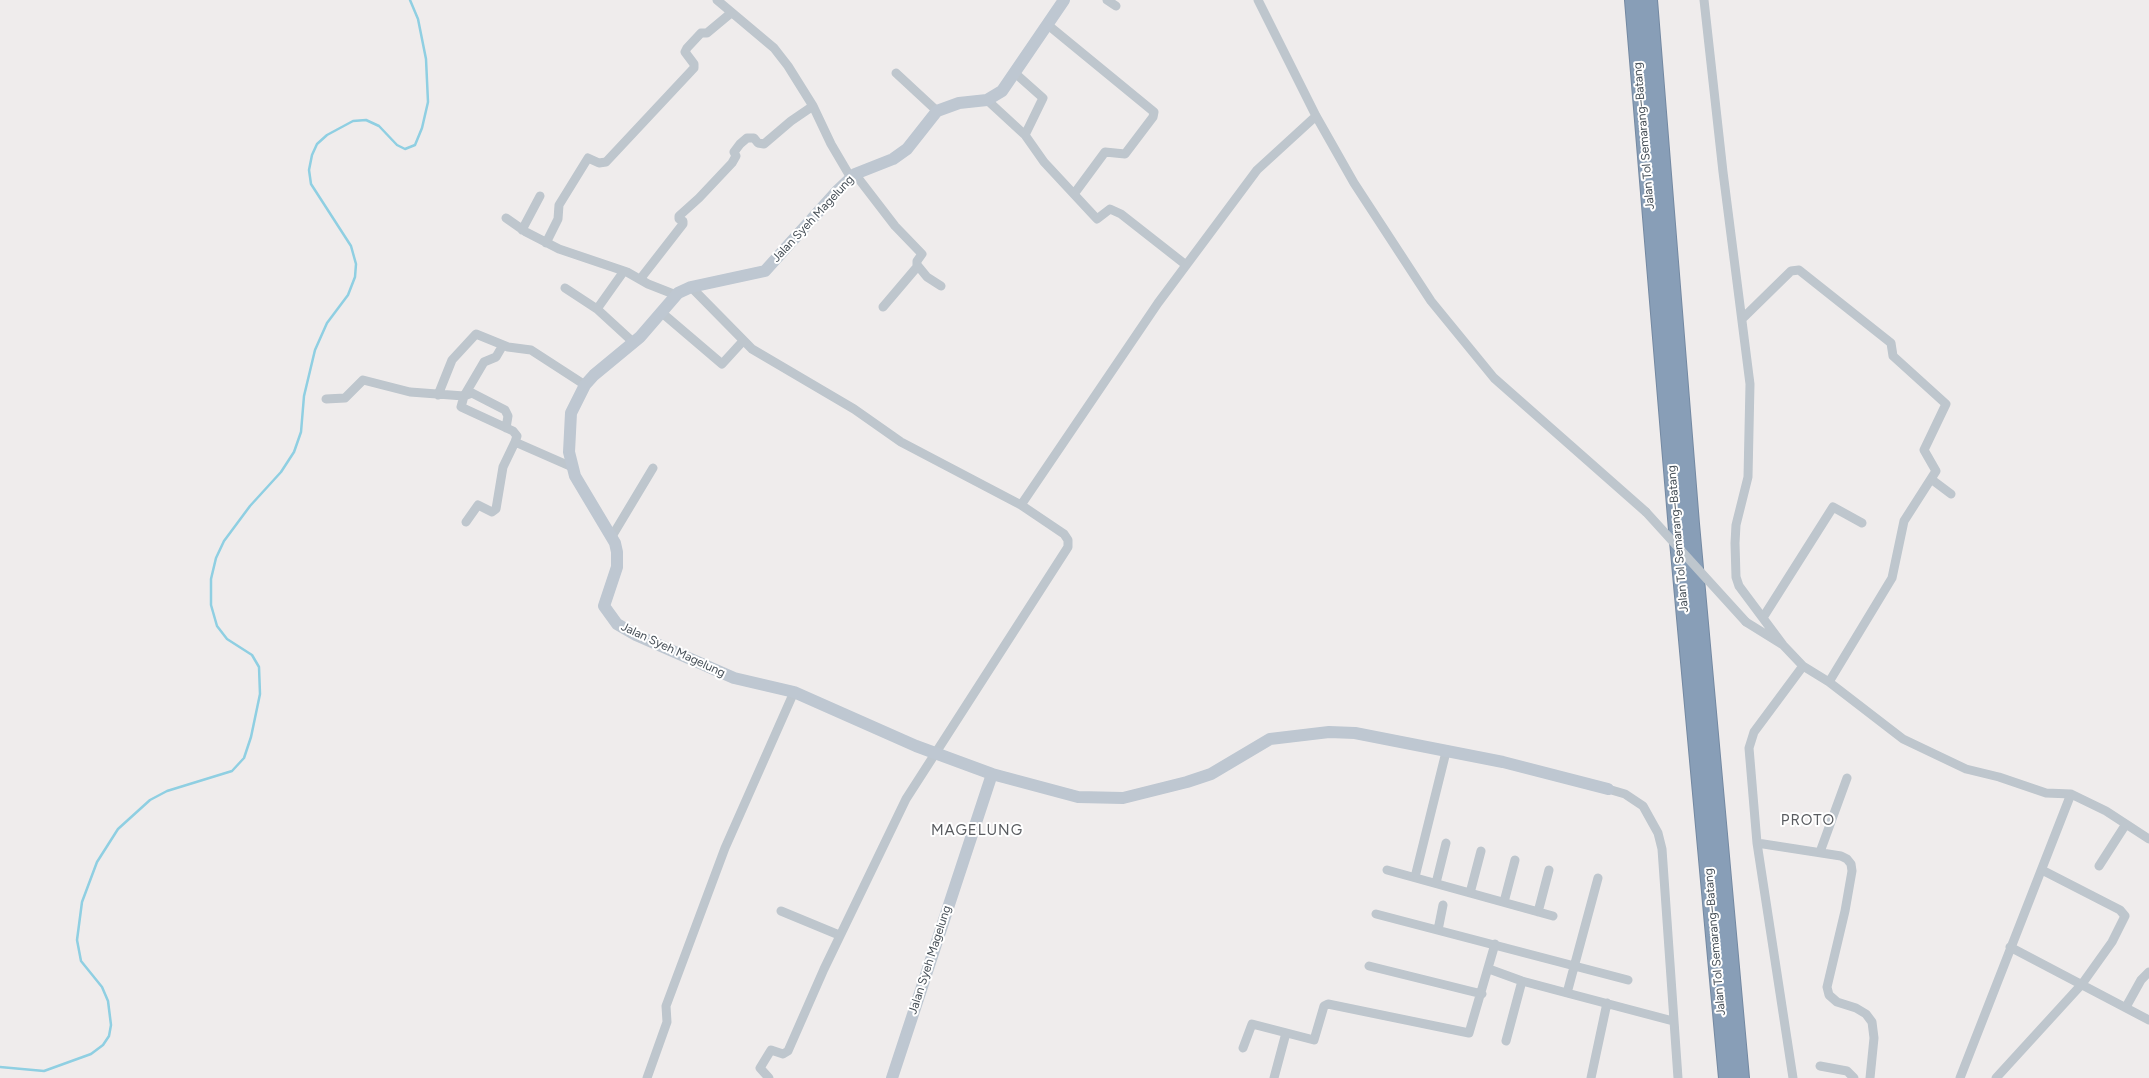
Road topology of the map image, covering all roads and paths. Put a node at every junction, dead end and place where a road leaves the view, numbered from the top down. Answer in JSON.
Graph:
{"nodes":[{"id":1,"x":717,"y":0,"type":"edge"},
{"id":2,"x":1064,"y":0,"type":"edge"},
{"id":3,"x":1107,"y":0,"type":"edge"},
{"id":4,"x":1258,"y":0,"type":"edge"},
{"id":5,"x":1633,"y":0,"type":"edge"},
{"id":6,"x":1649,"y":0,"type":"edge"},
{"id":7,"x":1704,"y":0,"type":"edge"},
{"id":8,"x":1116,"y":6,"type":"dead end"},
{"id":9,"x":731,"y":13,"type":"junction"},
{"id":10,"x":1048,"y":24,"type":"junction"},
{"id":11,"x":896,"y":73,"type":"dead end"},
{"id":12,"x":1016,"y":74,"type":"junction"},
{"id":13,"x":987,"y":100,"type":"junction"},
{"id":14,"x":813,"y":106,"type":"junction"},
{"id":15,"x":937,"y":111,"type":"junction"},
{"id":16,"x":1316,"y":116,"type":"junction"},
{"id":17,"x":1025,"y":135,"type":"junction"},
{"id":18,"x":853,"y":176,"type":"junction"},
{"id":19,"x":1074,"y":194,"type":"junction"},
{"id":20,"x":540,"y":196,"type":"dead end"},
{"id":21,"x":506,"y":218,"type":"dead end"},
{"id":22,"x":522,"y":230,"type":"junction"},
{"id":23,"x":546,"y":243,"type":"junction"},
{"id":24,"x":918,"y":266,"type":"junction"},
{"id":25,"x":1186,"y":266,"type":"junction"},
{"id":26,"x":624,"y":271,"type":"junction"},
{"id":27,"x":641,"y":278,"type":"junction"},
{"id":28,"x":941,"y":286,"type":"dead end"},
{"id":29,"x":691,"y":287,"type":"junction"},
{"id":30,"x":565,"y":288,"type":"dead end"},
{"id":31,"x":676,"y":295,"type":"junction"},
{"id":32,"x":883,"y":307,"type":"dead end"},
{"id":33,"x":597,"y":309,"type":"junction"},
{"id":34,"x":661,"y":312,"type":"junction"},
{"id":35,"x":1743,"y":318,"type":"junction"},
{"id":36,"x":743,"y":341,"type":"junction"},
{"id":37,"x":633,"y":342,"type":"junction"},
{"id":38,"x":503,"y":345,"type":"junction"},
{"id":39,"x":585,"y":385,"type":"junction"},
{"id":40,"x":438,"y":395,"type":"junction"},
{"id":41,"x":464,"y":396,"type":"junction"},
{"id":42,"x":326,"y":399,"type":"dead end"},
{"id":43,"x":506,"y":428,"type":"junction"},
{"id":44,"x":515,"y":442,"type":"junction"},
{"id":45,"x":572,"y":467,"type":"junction"},
{"id":46,"x":653,"y":468,"type":"dead end"},
{"id":47,"x":1931,"y":479,"type":"junction"},
{"id":48,"x":1951,"y":494,"type":"dead end"},
{"id":49,"x":1020,"y":505,"type":"junction"},
{"id":50,"x":466,"y":522,"type":"dead end"},
{"id":51,"x":1862,"y":523,"type":"dead end"},
{"id":52,"x":611,"y":538,"type":"junction"},
{"id":53,"x":1764,"y":616,"type":"junction"},
{"id":54,"x":1783,"y":645,"type":"junction"},
{"id":55,"x":1803,"y":666,"type":"junction"},
{"id":56,"x":1828,"y":682,"type":"junction"},
{"id":57,"x":794,"y":692,"type":"junction"},
{"id":58,"x":1446,"y":752,"type":"junction"},
{"id":59,"x":936,"y":754,"type":"junction"},
{"id":60,"x":992,"y":774,"type":"junction"},
{"id":61,"x":1847,"y":778,"type":"dead end"},
{"id":62,"x":1608,"y":788,"type":"joint"},
{"id":63,"x":2071,"y":794,"type":"junction"},
{"id":64,"x":2126,"y":824,"type":"junction"},
{"id":65,"x":2149,"y":838,"type":"edge"},
{"id":66,"x":1446,"y":843,"type":"dead end"},
{"id":67,"x":1757,"y":843,"type":"junction"},
{"id":68,"x":1481,"y":851,"type":"dead end"},
{"id":69,"x":1820,"y":852,"type":"junction"},
{"id":70,"x":1515,"y":860,"type":"dead end"},
{"id":71,"x":2099,"y":866,"type":"dead end"},
{"id":72,"x":1387,"y":870,"type":"dead end"},
{"id":73,"x":1549,"y":870,"type":"dead end"},
{"id":74,"x":2042,"y":870,"type":"junction"},
{"id":75,"x":1415,"y":877,"type":"junction"},
{"id":76,"x":1598,"y":878,"type":"dead end"},
{"id":77,"x":1436,"y":883,"type":"junction"},
{"id":78,"x":1470,"y":893,"type":"junction"},
{"id":79,"x":1504,"y":902,"type":"junction"},
{"id":80,"x":1443,"y":905,"type":"dead end"},
{"id":81,"x":781,"y":911,"type":"dead end"},
{"id":82,"x":1538,"y":912,"type":"junction"},
{"id":83,"x":1376,"y":914,"type":"dead end"},
{"id":84,"x":1554,"y":916,"type":"dead end"},
{"id":85,"x":1438,"y":930,"type":"junction"},
{"id":86,"x":840,"y":935,"type":"junction"},
{"id":87,"x":1495,"y":944,"type":"junction"},
{"id":88,"x":2010,"y":947,"type":"junction"},
{"id":89,"x":1574,"y":965,"type":"junction"},
{"id":90,"x":1368,"y":966,"type":"dead end"},
{"id":91,"x":1488,"y":969,"type":"junction"},
{"id":92,"x":2149,"y":972,"type":"edge"},
{"id":93,"x":1628,"y":980,"type":"dead end"},
{"id":94,"x":1522,"y":981,"type":"junction"},
{"id":95,"x":2082,"y":984,"type":"junction"},
{"id":96,"x":1567,"y":993,"type":"junction"},
{"id":97,"x":1482,"y":994,"type":"junction"},
{"id":98,"x":1607,"y":1003,"type":"junction"},
{"id":99,"x":2126,"y":1007,"type":"junction"},
{"id":100,"x":1673,"y":1020,"type":"junction"},
{"id":101,"x":2149,"y":1020,"type":"edge"},
{"id":102,"x":1286,"y":1033,"type":"junction"},
{"id":103,"x":1506,"y":1041,"type":"dead end"},
{"id":104,"x":1244,"y":1048,"type":"dead end"},
{"id":105,"x":1820,"y":1066,"type":"dead end"},
{"id":106,"x":647,"y":1078,"type":"edge"},
{"id":107,"x":769,"y":1078,"type":"edge"},
{"id":108,"x":892,"y":1078,"type":"edge"},
{"id":109,"x":1274,"y":1078,"type":"edge"},
{"id":110,"x":1590,"y":1078,"type":"edge"},
{"id":111,"x":1678,"y":1078,"type":"edge"},
{"id":112,"x":1727,"y":1078,"type":"edge"},
{"id":113,"x":1741,"y":1078,"type":"edge"},
{"id":114,"x":1793,"y":1078,"type":"edge"},
{"id":115,"x":1854,"y":1078,"type":"edge"},
{"id":116,"x":1870,"y":1078,"type":"edge"},
{"id":117,"x":1960,"y":1078,"type":"edge"},
{"id":118,"x":1996,"y":1078,"type":"edge"}],
"edges":[{"from":1,"to":9,"type":"street"},
{"from":2,"to":10,"type":"street"},
{"from":3,"to":8,"type":"street"},
{"from":4,"to":16,"type":"street"},
{"from":5,"to":112,"type":"highway","name":"Jalan Tol Semarang–Batang"},
{"from":6,"to":113,"type":"highway","name":"Jalan Tol Semarang–Batang"},
{"from":7,"to":35,"type":"street"},
{"from":9,"to":14,"type":"street"},
{"from":9,"to":23,"type":"street"},
{"from":10,"to":12,"type":"street"},
{"from":10,"to":19,"type":"street"},
{"from":11,"to":15,"type":"street"},
{"from":12,"to":13,"type":"street"},
{"from":12,"to":17,"type":"street"},
{"from":13,"to":15,"type":"street"},
{"from":13,"to":17,"type":"street"},
{"from":14,"to":18,"type":"street"},
{"from":14,"to":27,"type":"street"},
{"from":15,"to":18,"type":"street","name":"Jalan Syeh Magelung"},
{"from":16,"to":25,"type":"street"},
{"from":16,"to":54,"type":"street","bridge":true},
{"from":17,"to":19,"type":"street"},
{"from":18,"to":24,"type":"street"},
{"from":18,"to":29,"type":"street","name":"Jalan Syeh Magelung"},
{"from":19,"to":25,"type":"street"},
{"from":20,"to":22,"type":"street"},
{"from":21,"to":22,"type":"street"},
{"from":22,"to":23,"type":"street"},
{"from":23,"to":26,"type":"street"},
{"from":24,"to":28,"type":"street"},
{"from":24,"to":32,"type":"street"},
{"from":25,"to":49,"type":"street"},
{"from":26,"to":27,"type":"street"},
{"from":26,"to":33,"type":"street"},
{"from":27,"to":31,"type":"street"},
{"from":29,"to":31,"type":"street","name":"Jalan Syeh Magelung"},
{"from":29,"to":36,"type":"street"},
{"from":30,"to":33,"type":"street"},
{"from":31,"to":34,"type":"street","name":"Jalan Syeh Magelung"},
{"from":33,"to":37,"type":"street"},
{"from":34,"to":36,"type":"street"},
{"from":34,"to":37,"type":"street","name":"Jalan Syeh Magelung"},
{"from":35,"to":47,"type":"street"},
{"from":35,"to":53,"type":"street"},
{"from":36,"to":49,"type":"street"},
{"from":37,"to":39,"type":"street","name":"Jalan Syeh Magelung"},
{"from":38,"to":39,"type":"street"},
{"from":38,"to":40,"type":"street"},
{"from":38,"to":41,"type":"street"},
{"from":39,"to":45,"type":"street","name":"Jalan Syeh Magelung"},
{"from":40,"to":41,"type":"street"},
{"from":40,"to":42,"type":"street"},
{"from":41,"to":43,"type":"street"},
{"from":41,"to":43,"type":"street"},
{"from":43,"to":44,"type":"street"},
{"from":44,"to":45,"type":"street"},
{"from":44,"to":50,"type":"street"},
{"from":45,"to":52,"type":"street","name":"Jalan Syeh Magelung"},
{"from":46,"to":52,"type":"street"},
{"from":47,"to":48,"type":"street"},
{"from":47,"to":56,"type":"street"},
{"from":49,"to":59,"type":"street"},
{"from":51,"to":53,"type":"street"},
{"from":52,"to":57,"type":"street","name":"Jalan Syeh Magelung"},
{"from":53,"to":54,"type":"street"},
{"from":54,"to":55,"type":"street"},
{"from":55,"to":56,"type":"street"},
{"from":55,"to":67,"type":"street"},
{"from":56,"to":63,"type":"street"},
{"from":57,"to":59,"type":"street","name":"Jalan Syeh Magelung"},
{"from":57,"to":106,"type":"street"},
{"from":58,"to":60,"type":"street"},
{"from":58,"to":62,"type":"street"},
{"from":58,"to":75,"type":"street"},
{"from":59,"to":60,"type":"street","name":"Jalan Syeh Magelung"},
{"from":59,"to":86,"type":"street"},
{"from":60,"to":108,"type":"street","name":"Jalan Syeh Magelung"},
{"from":61,"to":69,"type":"street"},
{"from":62,"to":100,"type":"street"},
{"from":63,"to":64,"type":"street"},
{"from":63,"to":74,"type":"street"},
{"from":64,"to":65,"type":"street"},
{"from":64,"to":71,"type":"street"},
{"from":66,"to":77,"type":"street"},
{"from":67,"to":69,"type":"street"},
{"from":67,"to":114,"type":"street"},
{"from":68,"to":78,"type":"street"},
{"from":69,"to":116,"type":"street"},
{"from":70,"to":79,"type":"street"},
{"from":72,"to":75,"type":"street"},
{"from":73,"to":82,"type":"street"},
{"from":74,"to":88,"type":"street"},
{"from":74,"to":95,"type":"street"},
{"from":75,"to":77,"type":"street"},
{"from":76,"to":89,"type":"street"},
{"from":77,"to":78,"type":"street"},
{"from":78,"to":79,"type":"street"},
{"from":79,"to":82,"type":"street"},
{"from":80,"to":85,"type":"street"},
{"from":81,"to":86,"type":"street"},
{"from":82,"to":84,"type":"street"},
{"from":83,"to":85,"type":"street"},
{"from":85,"to":87,"type":"street"},
{"from":86,"to":107,"type":"street"},
{"from":87,"to":89,"type":"street"},
{"from":87,"to":91,"type":"street"},
{"from":88,"to":95,"type":"street"},
{"from":88,"to":117,"type":"street"},
{"from":89,"to":93,"type":"street"},
{"from":89,"to":96,"type":"street"},
{"from":90,"to":97,"type":"street"},
{"from":91,"to":94,"type":"street"},
{"from":91,"to":97,"type":"street"},
{"from":92,"to":99,"type":"street"},
{"from":94,"to":96,"type":"street"},
{"from":94,"to":103,"type":"street"},
{"from":95,"to":99,"type":"street"},
{"from":95,"to":118,"type":"street"},
{"from":96,"to":98,"type":"street"},
{"from":97,"to":102,"type":"street"},
{"from":98,"to":100,"type":"street"},
{"from":98,"to":110,"type":"street"},
{"from":99,"to":101,"type":"street"},
{"from":100,"to":111,"type":"street"},
{"from":102,"to":104,"type":"street"},
{"from":102,"to":109,"type":"street"},
{"from":105,"to":115,"type":"street"}]}
